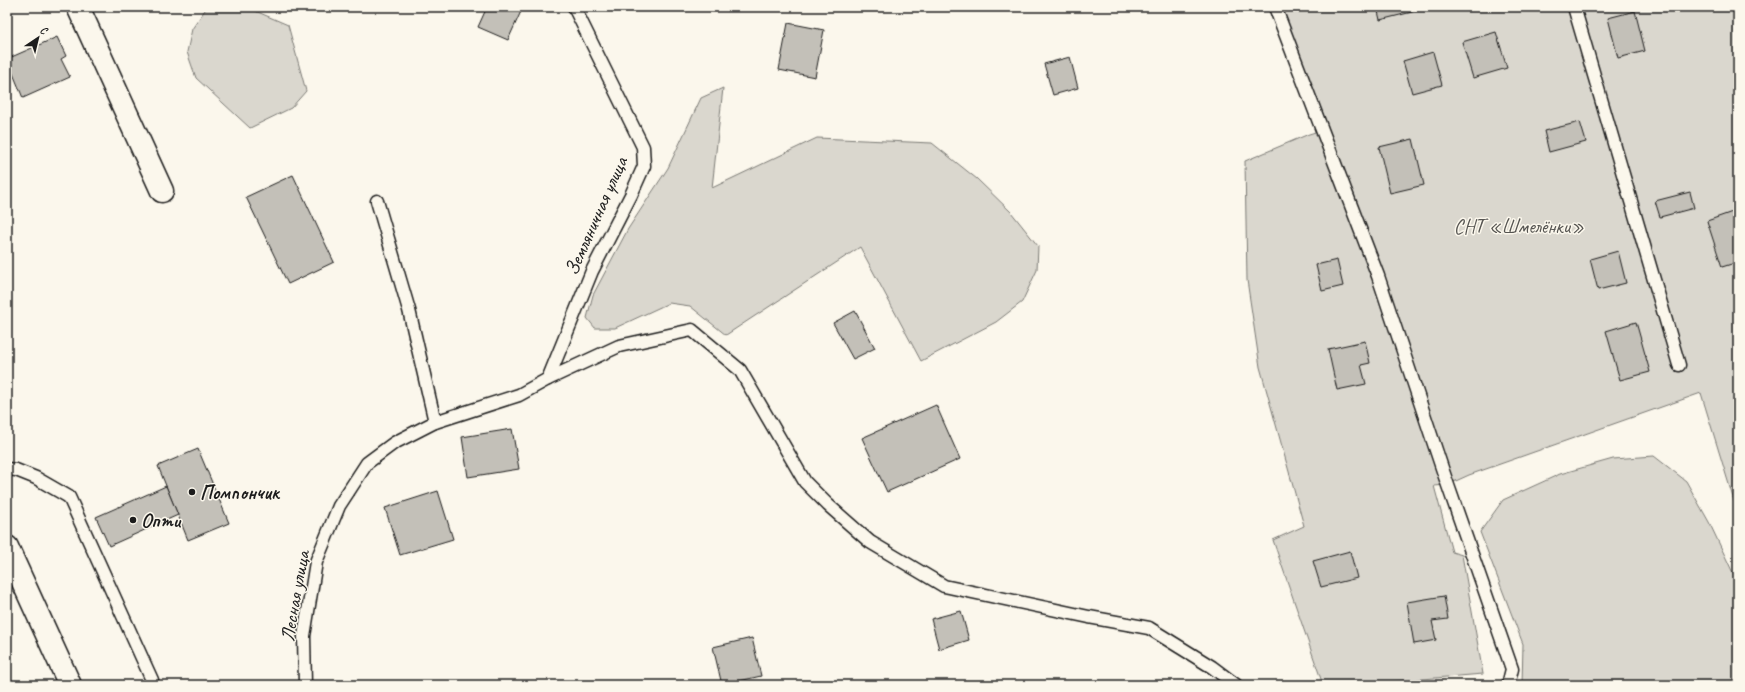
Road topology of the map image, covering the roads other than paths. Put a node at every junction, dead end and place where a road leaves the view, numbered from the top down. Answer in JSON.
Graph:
{"nodes":[{"id":1,"x":78,"y":7,"type":"edge"},
{"id":2,"x":574,"y":7,"type":"edge"},
{"id":3,"x":1275,"y":7,"type":"edge"},
{"id":4,"x":1574,"y":7,"type":"edge"},
{"id":5,"x":162,"y":191,"type":"dead end"},
{"id":6,"x":377,"y":201,"type":"dead end"},
{"id":7,"x":1679,"y":365,"type":"dead end"},
{"id":8,"x":548,"y":379,"type":"junction"},
{"id":9,"x":435,"y":422,"type":"junction"},
{"id":10,"x":7,"y":469,"type":"edge"},
{"id":11,"x":7,"y":547,"type":"edge"},
{"id":12,"x":70,"y":685,"type":"edge"},
{"id":13,"x":151,"y":685,"type":"edge"},
{"id":14,"x":305,"y":685,"type":"edge"},
{"id":15,"x":1236,"y":685,"type":"edge"},
{"id":16,"x":1508,"y":685,"type":"edge"}],
"edges":[{"from":1,"to":5,"type":"street"},
{"from":2,"to":8,"type":"lane","name":"Земляничная улица"},
{"from":3,"to":16,"type":"lane"},
{"from":4,"to":7,"type":"lane"},
{"from":6,"to":9,"type":"lane"},
{"from":8,"to":9,"type":"lane","name":"Лесная улица"},
{"from":8,"to":15,"type":"lane","name":"Лесная улица"},
{"from":9,"to":14,"type":"lane","name":"Лесная улица"},
{"from":10,"to":13,"type":"lane"},
{"from":11,"to":12,"type":"street"}]}
